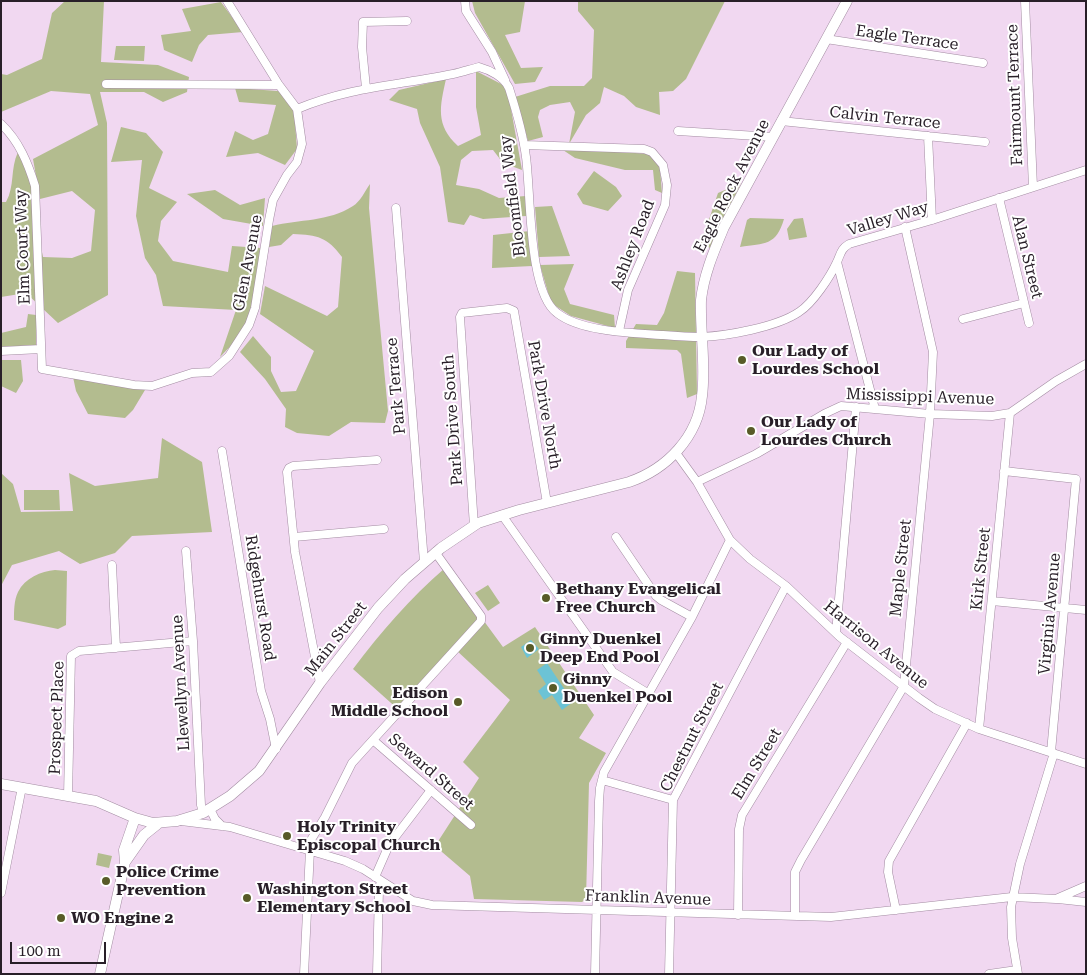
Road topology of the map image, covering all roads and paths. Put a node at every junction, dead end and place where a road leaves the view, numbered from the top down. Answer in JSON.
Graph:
{"nodes":[{"id":1,"x":227,"y":1,"type":"edge"},
{"id":2,"x":465,"y":1,"type":"edge"},
{"id":3,"x":847,"y":1,"type":"edge"},
{"id":4,"x":1026,"y":1,"type":"edge"},
{"id":5,"x":407,"y":21,"type":"dead end"},
{"id":6,"x":826,"y":39,"type":"junction"},
{"id":7,"x":983,"y":63,"type":"dead end"},
{"id":8,"x":506,"y":82,"type":"junction"},
{"id":9,"x":106,"y":84,"type":"dead end"},
{"id":10,"x":279,"y":85,"type":"junction"},
{"id":11,"x":366,"y":88,"type":"junction"},
{"id":12,"x":297,"y":109,"type":"junction"},
{"id":13,"x":782,"y":122,"type":"junction"},
{"id":14,"x":1,"y":124,"type":"edge"},
{"id":15,"x":678,"y":131,"type":"dead end"},
{"id":16,"x":928,"y":136,"type":"junction"},
{"id":17,"x":773,"y":137,"type":"junction"},
{"id":18,"x":985,"y":142,"type":"dead end"},
{"id":19,"x":524,"y":145,"type":"junction"},
{"id":20,"x":1084,"y":171,"type":"edge"},
{"id":21,"x":1086,"y":181,"type":"edge"},
{"id":22,"x":1033,"y":187,"type":"junction"},
{"id":23,"x":999,"y":198,"type":"junction"},
{"id":24,"x":396,"y":208,"type":"dead end"},
{"id":25,"x":932,"y":220,"type":"junction"},
{"id":26,"x":904,"y":227,"type":"junction"},
{"id":27,"x":837,"y":262,"type":"junction"},
{"id":28,"x":1024,"y":303,"type":"junction"},
{"id":29,"x":462,"y":313,"type":"joint"},
{"id":30,"x":963,"y":319,"type":"dead end"},
{"id":31,"x":1029,"y":323,"type":"dead end"},
{"id":32,"x":619,"y":331,"type":"junction"},
{"id":33,"x":701,"y":337,"type":"junction"},
{"id":34,"x":41,"y":349,"type":"junction"},
{"id":35,"x":1,"y":351,"type":"edge"},
{"id":36,"x":1086,"y":364,"type":"edge"},
{"id":37,"x":856,"y":407,"type":"junction"},
{"id":38,"x":875,"y":409,"type":"junction"},
{"id":39,"x":1010,"y":413,"type":"junction"},
{"id":40,"x":930,"y":414,"type":"junction"},
{"id":41,"x":222,"y":451,"type":"dead end"},
{"id":42,"x":676,"y":453,"type":"junction"},
{"id":43,"x":377,"y":460,"type":"dead end"},
{"id":44,"x":1004,"y":471,"type":"junction"},
{"id":45,"x":697,"y":482,"type":"junction"},
{"id":46,"x":548,"y":503,"type":"junction"},
{"id":47,"x":502,"y":515,"type":"junction"},
{"id":48,"x":474,"y":526,"type":"junction"},
{"id":49,"x":384,"y":529,"type":"dead end"},
{"id":50,"x":294,"y":537,"type":"junction"},
{"id":51,"x":616,"y":537,"type":"dead end"},
{"id":52,"x":730,"y":540,"type":"junction"},
{"id":53,"x":186,"y":551,"type":"dead end"},
{"id":54,"x":436,"y":552,"type":"junction"},
{"id":55,"x":424,"y":562,"type":"junction"},
{"id":56,"x":112,"y":565,"type":"dead end"},
{"id":57,"x":786,"y":586,"type":"junction"},
{"id":58,"x":992,"y":601,"type":"junction"},
{"id":59,"x":1064,"y":608,"type":"junction"},
{"id":60,"x":1086,"y":610,"type":"edge"},
{"id":61,"x":692,"y":617,"type":"junction"},
{"id":62,"x":836,"y":633,"type":"junction"},
{"id":63,"x":193,"y":640,"type":"junction"},
{"id":64,"x":847,"y":642,"type":"junction"},
{"id":65,"x":116,"y":648,"type":"junction"},
{"id":66,"x":320,"y":683,"type":"junction"},
{"id":67,"x":904,"y":686,"type":"junction"},
{"id":68,"x":649,"y":694,"type":"junction"},
{"id":69,"x":967,"y":723,"type":"junction"},
{"id":70,"x":979,"y":729,"type":"junction"},
{"id":71,"x":373,"y":740,"type":"junction"},
{"id":72,"x":276,"y":749,"type":"junction"},
{"id":73,"x":1053,"y":753,"type":"junction"},
{"id":74,"x":1086,"y":764,"type":"edge"},
{"id":75,"x":602,"y":780,"type":"junction"},
{"id":76,"x":1,"y":784,"type":"edge"},
{"id":77,"x":22,"y":788,"type":"junction"},
{"id":78,"x":431,"y":790,"type":"junction"},
{"id":79,"x":68,"y":796,"type":"junction"},
{"id":80,"x":673,"y":800,"type":"junction"},
{"id":81,"x":206,"y":811,"type":"junction"},
{"id":82,"x":134,"y":818,"type":"junction"},
{"id":83,"x":177,"y":821,"type":"junction"},
{"id":84,"x":159,"y":823,"type":"junction"},
{"id":85,"x":471,"y":825,"type":"dead end"},
{"id":86,"x":222,"y":826,"type":"junction"},
{"id":87,"x":308,"y":849,"type":"junction"},
{"id":88,"x":125,"y":862,"type":"junction"},
{"id":89,"x":378,"y":879,"type":"junction"},
{"id":90,"x":1086,"y":886,"type":"edge"},
{"id":91,"x":1,"y":893,"type":"edge"},
{"id":92,"x":1012,"y":897,"type":"junction"},
{"id":93,"x":1056,"y":899,"type":"junction"},
{"id":94,"x":1086,"y":902,"type":"edge"},
{"id":95,"x":896,"y":910,"type":"junction"},
{"id":96,"x":597,"y":911,"type":"junction"},
{"id":97,"x":670,"y":913,"type":"junction"},
{"id":98,"x":738,"y":915,"type":"junction"},
{"id":99,"x":795,"y":916,"type":"junction"},
{"id":100,"x":1018,"y":972,"type":"edge"},
{"id":101,"x":100,"y":974,"type":"edge"},
{"id":102,"x":304,"y":974,"type":"edge"},
{"id":103,"x":377,"y":974,"type":"edge"},
{"id":104,"x":595,"y":974,"type":"edge"},
{"id":105,"x":669,"y":974,"type":"edge"},
{"id":106,"x":989,"y":974,"type":"edge"}],
"edges":[{"from":1,"to":10,"type":"street","name":"Glen Avenue"},
{"from":2,"to":8,"type":"street","name":"Bloomfield Way"},
{"from":3,"to":6,"type":"main road","name":"Eagle Rock Avenue"},
{"from":4,"to":22,"type":"street","name":"Fairmount Terrace"},
{"from":5,"to":11,"type":"street"},
{"from":6,"to":7,"type":"street","name":"Eagle Terrace"},
{"from":6,"to":13,"type":"main road","name":"Eagle Rock Avenue"},
{"from":8,"to":11,"type":"street"},
{"from":8,"to":19,"type":"street","name":"Bloomfield Way"},
{"from":9,"to":10,"type":"street"},
{"from":10,"to":12,"type":"street","name":"Glen Avenue"},
{"from":11,"to":12,"type":"street"},
{"from":12,"to":34,"type":"street","name":"Glen Avenue"},
{"from":13,"to":16,"type":"street","name":"Calvin Terrace"},
{"from":13,"to":17,"type":"main road","name":"Eagle Rock Avenue"},
{"from":14,"to":34,"type":"street","name":"Elm Court Way"},
{"from":15,"to":17,"type":"street"},
{"from":16,"to":18,"type":"street","name":"Calvin Terrace"},
{"from":16,"to":25,"type":"street"},
{"from":17,"to":33,"type":"main road","name":"Eagle Rock Avenue"},
{"from":19,"to":32,"type":"street","name":"Bloomfield Way"},
{"from":19,"to":32,"type":"street","name":"Ashley Road"},
{"from":20,"to":21,"type":"street"},
{"from":20,"to":22,"type":"street","name":"Valley Way"},
{"from":22,"to":23,"type":"street","name":"Valley Way"},
{"from":23,"to":25,"type":"street","name":"Valley Way"},
{"from":23,"to":28,"type":"street","name":"Alan Street"},
{"from":24,"to":55,"type":"street","name":"Park Terrace"},
{"from":25,"to":26,"type":"street","name":"Valley Way"},
{"from":26,"to":27,"type":"street","name":"Valley Way"},
{"from":26,"to":40,"type":"street","name":"Maple Street"},
{"from":27,"to":33,"type":"street","name":"Valley Way"},
{"from":27,"to":38,"type":"street"},
{"from":28,"to":30,"type":"street"},
{"from":28,"to":31,"type":"street","name":"Alan Street"},
{"from":29,"to":46,"type":"street","name":"Park Drive North"},
{"from":29,"to":48,"type":"street","name":"Park Drive South"},
{"from":32,"to":33,"type":"street","name":"Bloomfield Way"},
{"from":33,"to":42,"type":"main road","name":"Eagle Rock Avenue"},
{"from":34,"to":35,"type":"street"},
{"from":36,"to":39,"type":"street","name":"Mississippi Avenue"},
{"from":37,"to":38,"type":"street","name":"Mississippi Avenue"},
{"from":37,"to":45,"type":"street","name":"Mississippi Avenue"},
{"from":37,"to":62,"type":"street"},
{"from":38,"to":40,"type":"street","name":"Mississippi Avenue"},
{"from":39,"to":40,"type":"street","name":"Mississippi Avenue"},
{"from":39,"to":44,"type":"street","name":"Kirk Street"},
{"from":40,"to":67,"type":"street","name":"Maple Street"},
{"from":41,"to":72,"type":"street","name":"Ridgehurst Road"},
{"from":42,"to":45,"type":"street"},
{"from":42,"to":46,"type":"main road","name":"Main Street"},
{"from":43,"to":50,"type":"street"},
{"from":44,"to":58,"type":"street","name":"Kirk Street"},
{"from":44,"to":59,"type":"street","name":"Virginia Avenue"},
{"from":45,"to":52,"type":"street","name":"Harrison Avenue"},
{"from":46,"to":47,"type":"main road","name":"Main Street"},
{"from":47,"to":48,"type":"main road","name":"Main Street"},
{"from":47,"to":68,"type":"street"},
{"from":48,"to":54,"type":"main road","name":"Main Street"},
{"from":49,"to":50,"type":"street"},
{"from":50,"to":66,"type":"street"},
{"from":51,"to":61,"type":"street"},
{"from":52,"to":57,"type":"street","name":"Harrison Avenue"},
{"from":52,"to":61,"type":"street"},
{"from":53,"to":63,"type":"street","name":"Llewellyn Avenue"},
{"from":54,"to":55,"type":"main road","name":"Main Street"},
{"from":54,"to":71,"type":"street"},
{"from":55,"to":66,"type":"main road","name":"Main Street"},
{"from":56,"to":65,"type":"street"},
{"from":57,"to":62,"type":"street","name":"Harrison Avenue"},
{"from":57,"to":80,"type":"street","name":"Chestnut Street"},
{"from":58,"to":59,"type":"street"},
{"from":58,"to":70,"type":"street","name":"Kirk Street"},
{"from":59,"to":60,"type":"street"},
{"from":59,"to":73,"type":"street","name":"Virginia Avenue"},
{"from":61,"to":68,"type":"street"},
{"from":62,"to":64,"type":"street","name":"Harrison Avenue"},
{"from":63,"to":65,"type":"street"},
{"from":63,"to":81,"type":"street","name":"Llewellyn Avenue"},
{"from":64,"to":67,"type":"street","name":"Harrison Avenue"},
{"from":64,"to":98,"type":"street","name":"Elm Street"},
{"from":65,"to":79,"type":"street","name":"Prospect Place"},
{"from":66,"to":72,"type":"main road","name":"Main Street"},
{"from":67,"to":69,"type":"street","name":"Harrison Avenue"},
{"from":67,"to":99,"type":"street","name":"Maple Street"},
{"from":68,"to":75,"type":"street"},
{"from":69,"to":70,"type":"street","name":"Harrison Avenue"},
{"from":69,"to":95,"type":"street"},
{"from":70,"to":73,"type":"street","name":"Harrison Avenue"},
{"from":71,"to":78,"type":"street","name":"Seward Street"},
{"from":71,"to":87,"type":"street"},
{"from":72,"to":81,"type":"main road","name":"Main Street"},
{"from":73,"to":74,"type":"street","name":"Harrison Avenue"},
{"from":73,"to":92,"type":"street","name":"Virginia Avenue"},
{"from":75,"to":80,"type":"street"},
{"from":75,"to":96,"type":"street"},
{"from":76,"to":77,"type":"main road","name":"Main Street"},
{"from":77,"to":79,"type":"main road","name":"Main Street"},
{"from":77,"to":91,"type":"street"},
{"from":78,"to":85,"type":"street","name":"Seward Street"},
{"from":78,"to":89,"type":"street"},
{"from":79,"to":82,"type":"main road","name":"Main Street"},
{"from":80,"to":97,"type":"street","name":"Chestnut Street"},
{"from":81,"to":83,"type":"main road","name":"Main Street"},
{"from":81,"to":86,"type":"street"},
{"from":82,"to":84,"type":"main road","name":"Main Street"},
{"from":82,"to":88,"type":"main road"},
{"from":83,"to":84,"type":"main road","name":"Main Street"},
{"from":83,"to":86,"type":"street","name":"Franklin Avenue"},
{"from":84,"to":88,"type":"main road"},
{"from":86,"to":87,"type":"street","name":"Franklin Avenue"},
{"from":87,"to":89,"type":"street","name":"Franklin Avenue"},
{"from":87,"to":102,"type":"street"},
{"from":88,"to":101,"type":"main road"},
{"from":89,"to":96,"type":"street","name":"Franklin Avenue"},
{"from":89,"to":103,"type":"street"},
{"from":90,"to":93,"type":"street","name":"Franklin Avenue"},
{"from":92,"to":93,"type":"street","name":"Franklin Avenue"},
{"from":92,"to":95,"type":"street","name":"Franklin Avenue"},
{"from":92,"to":100,"type":"street","name":"Virginia Avenue"},
{"from":93,"to":94,"type":"street"},
{"from":95,"to":99,"type":"street","name":"Franklin Avenue"},
{"from":96,"to":97,"type":"street","name":"Franklin Avenue"},
{"from":96,"to":104,"type":"street"},
{"from":97,"to":98,"type":"street","name":"Franklin Avenue"},
{"from":97,"to":105,"type":"street","name":"Chestnut Street"},
{"from":98,"to":99,"type":"street","name":"Franklin Avenue"},
{"from":100,"to":106,"type":"street"}]}
